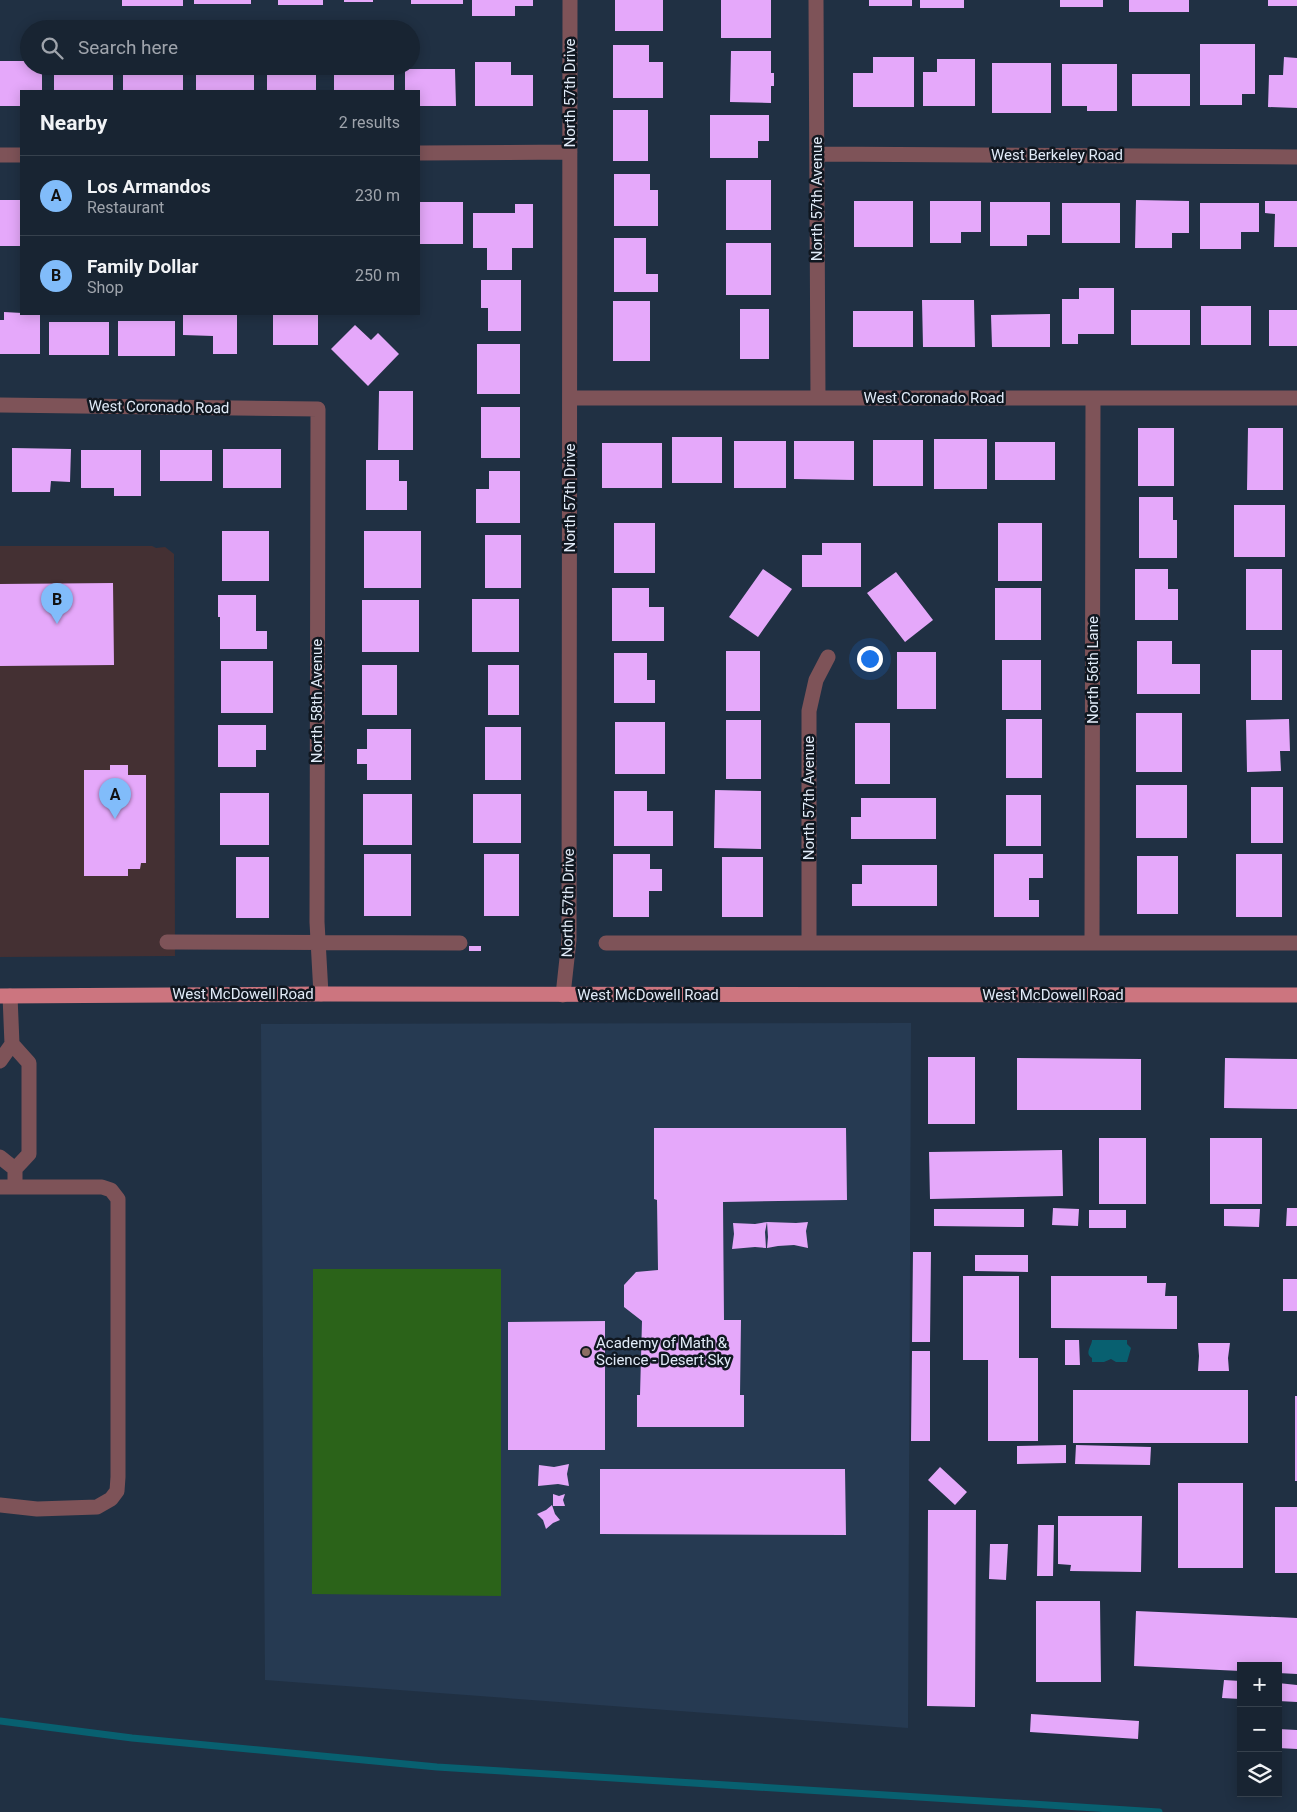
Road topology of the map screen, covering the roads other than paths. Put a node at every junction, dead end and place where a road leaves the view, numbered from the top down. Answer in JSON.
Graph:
{"nodes":[{"id":1,"x":570,"y":0,"type":"edge"},
{"id":2,"x":816,"y":0,"type":"edge"},
{"id":3,"x":570,"y":152,"type":"junction"},
{"id":4,"x":420,"y":153,"type":"edge"},
{"id":5,"x":816,"y":154,"type":"junction"},
{"id":6,"x":0,"y":155,"type":"edge"},
{"id":7,"x":20,"y":155,"type":"edge"},
{"id":8,"x":1297,"y":157,"type":"edge"},
{"id":9,"x":571,"y":398,"type":"junction"},
{"id":10,"x":818,"y":398,"type":"junction"},
{"id":11,"x":1093,"y":398,"type":"junction"},
{"id":12,"x":1297,"y":398,"type":"edge"},
{"id":13,"x":0,"y":405,"type":"edge"},
{"id":14,"x":318,"y":409,"type":"joint"},
{"id":15,"x":828,"y":657,"type":"dead end"},
{"id":16,"x":167,"y":942,"type":"dead end"},
{"id":17,"x":318,"y":942,"type":"junction"},
{"id":18,"x":460,"y":943,"type":"dead end"},
{"id":19,"x":606,"y":943,"type":"dead end"},
{"id":20,"x":809,"y":943,"type":"junction"},
{"id":21,"x":1092,"y":943,"type":"junction"},
{"id":22,"x":1297,"y":943,"type":"edge"},
{"id":23,"x":321,"y":994,"type":"junction"},
{"id":24,"x":563,"y":995,"type":"junction"},
{"id":25,"x":1297,"y":995,"type":"edge"},
{"id":26,"x":5,"y":996,"type":"edge"},
{"id":27,"x":12,"y":1044,"type":"junction"},
{"id":28,"x":0,"y":1061,"type":"edge"},
{"id":29,"x":0,"y":1157,"type":"edge"},
{"id":30,"x":15,"y":1169,"type":"junction"},
{"id":31,"x":7,"y":1187,"type":"edge"},
{"id":32,"x":0,"y":1505,"type":"edge"}],
"edges":[{"from":1,"to":3,"type":"street","name":"North 57th Drive"},
{"from":2,"to":5,"type":"street","name":"North 57th Avenue"},
{"from":3,"to":4,"type":"street"},
{"from":3,"to":9,"type":"street","name":"North 57th Drive"},
{"from":5,"to":8,"type":"street","name":"West Berkeley Road"},
{"from":5,"to":10,"type":"street","name":"North 57th Avenue"},
{"from":6,"to":7,"type":"street"},
{"from":9,"to":10,"type":"street","name":"West Coronado Road"},
{"from":9,"to":24,"type":"street","name":"North 57th Drive"},
{"from":10,"to":11,"type":"street","name":"West Coronado Road"},
{"from":11,"to":12,"type":"street","name":"West Coronado Road"},
{"from":11,"to":21,"type":"street","name":"North 56th Lane"},
{"from":13,"to":14,"type":"street","name":"West Coronado Road"},
{"from":14,"to":17,"type":"street","name":"North 58th Avenue"},
{"from":15,"to":20,"type":"street","name":"North 57th Avenue"},
{"from":16,"to":17,"type":"street"},
{"from":17,"to":18,"type":"street"},
{"from":17,"to":23,"type":"street","name":"North 58th Avenue"},
{"from":19,"to":20,"type":"street"},
{"from":20,"to":21,"type":"street"},
{"from":21,"to":22,"type":"street"},
{"from":23,"to":24,"type":"main road","name":"West McDowell Road"},
{"from":23,"to":26,"type":"main road","name":"West McDowell Road"},
{"from":24,"to":25,"type":"main road","name":"West McDowell Road"},
{"from":26,"to":27,"type":"street"},
{"from":27,"to":28,"type":"street"},
{"from":27,"to":30,"type":"street"},
{"from":29,"to":30,"type":"street"},
{"from":30,"to":31,"type":"street"},
{"from":31,"to":32,"type":"street"}]}
